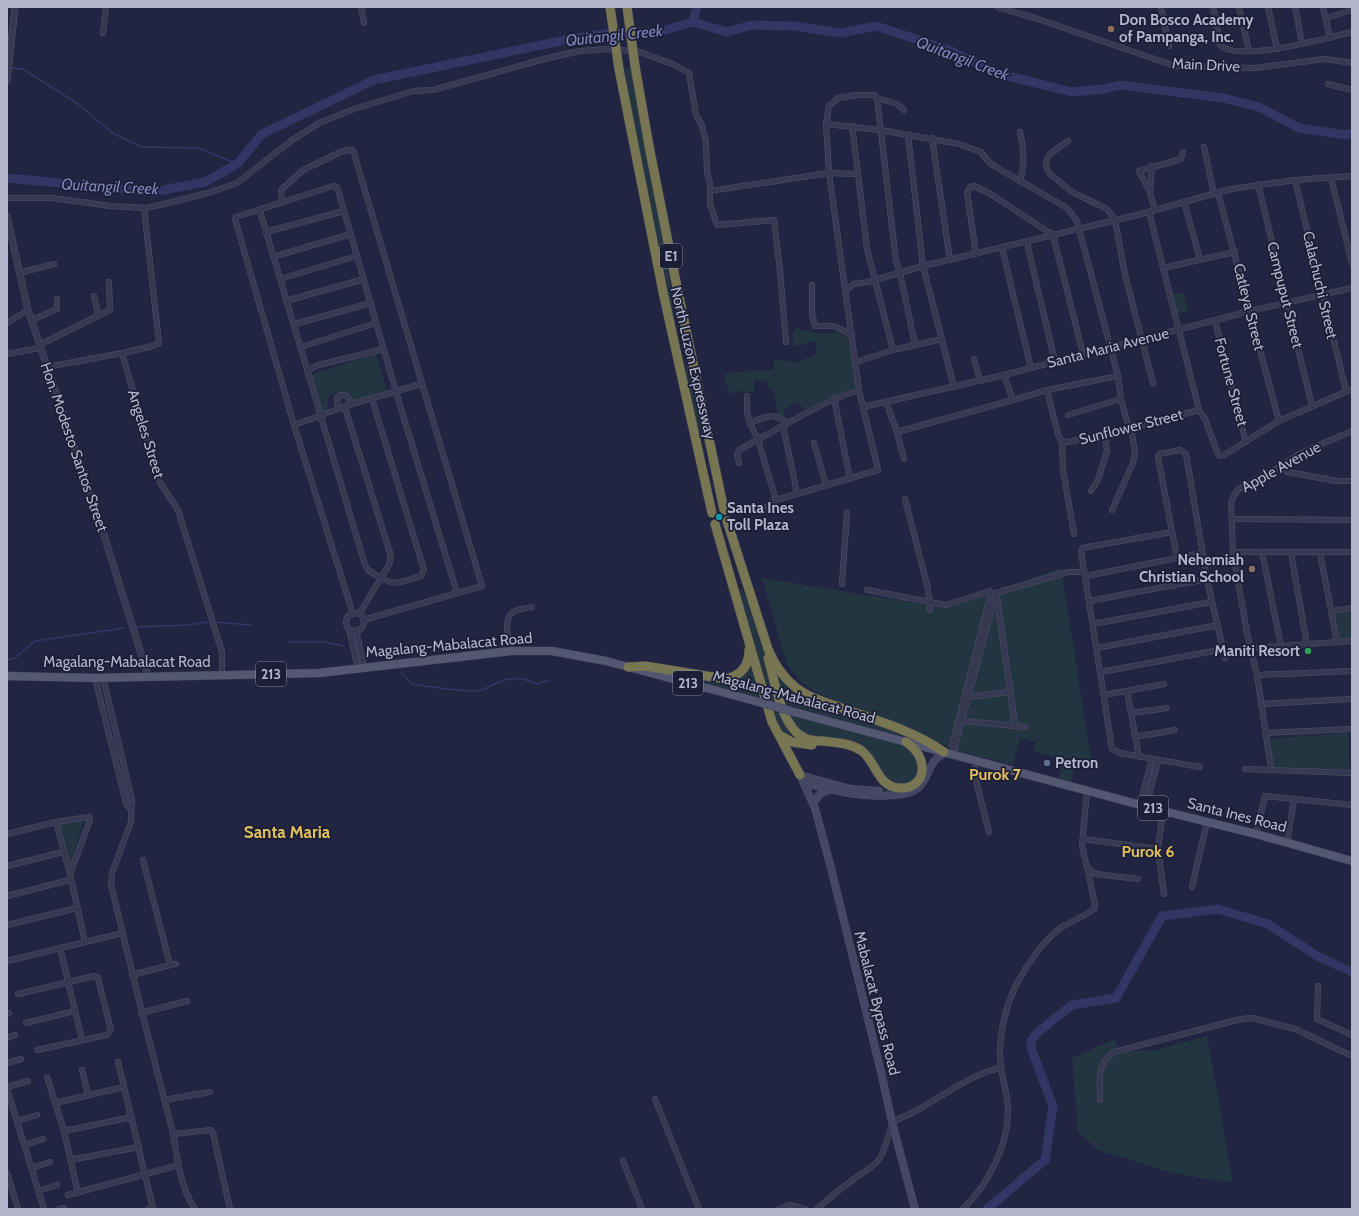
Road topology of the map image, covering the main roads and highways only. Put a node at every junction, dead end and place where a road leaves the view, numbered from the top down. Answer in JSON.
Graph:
{"nodes":[{"id":1,"x":610,"y":7,"type":"edge"},
{"id":2,"x":627,"y":7,"type":"edge"},
{"id":3,"x":724,"y":510,"type":"dead end"},
{"id":4,"x":712,"y":513,"type":"dead end"},
{"id":5,"x":728,"y":521,"type":"dead end"},
{"id":6,"x":715,"y":524,"type":"dead end"},
{"id":7,"x":761,"y":629,"type":"junction"},
{"id":8,"x":749,"y":645,"type":"junction"},
{"id":9,"x":628,"y":667,"type":"junction"},
{"id":10,"x":7,"y":676,"type":"edge"},
{"id":11,"x":777,"y":732,"type":"junction"},
{"id":12,"x":906,"y":742,"type":"junction"},
{"id":13,"x":949,"y":752,"type":"junction"},
{"id":14,"x":802,"y":779,"type":"junction"},
{"id":15,"x":830,"y":790,"type":"junction"},
{"id":16,"x":879,"y":791,"type":"dead end"},
{"id":17,"x":899,"y":794,"type":"junction"},
{"id":18,"x":813,"y":803,"type":"junction"},
{"id":19,"x":1352,"y":861,"type":"edge"},
{"id":20,"x":915,"y":1209,"type":"edge"}],
"edges":[{"from":1,"to":4,"type":"highway","name":"North Luzon Expressway","number":"E1","bridge":true},
{"from":2,"to":3,"type":"highway","name":"North Luzon Expressway","number":"E1","bridge":true},
{"from":5,"to":7,"type":"highway"},
{"from":6,"to":8,"type":"highway"},
{"from":7,"to":12,"type":"highway"},
{"from":7,"to":13,"type":"highway"},
{"from":8,"to":9,"type":"highway"},
{"from":8,"to":11,"type":"highway"},
{"from":9,"to":10,"type":"main road","name":"Magalang-Mabalacat Road","number":"213"},
{"from":9,"to":12,"type":"main road","name":"Magalang-Mabalacat Road","number":"213","bridge":true},
{"from":11,"to":14,"type":"highway"},
{"from":11,"to":17,"type":"highway"},
{"from":12,"to":13,"type":"main road","name":"Magalang-Mabalacat Road","number":"213"},
{"from":13,"to":17,"type":"main road"},
{"from":13,"to":19,"type":"main road","name":"Santa Ines Road","number":"213"},
{"from":14,"to":15,"type":"main road"},
{"from":14,"to":16,"type":"main road"},
{"from":14,"to":18,"type":"main road","name":"Mabalacat Bypass Road"},
{"from":15,"to":17,"type":"main road"},
{"from":15,"to":18,"type":"main road"},
{"from":18,"to":20,"type":"main road","name":"Mabalacat Bypass Road"}]}
